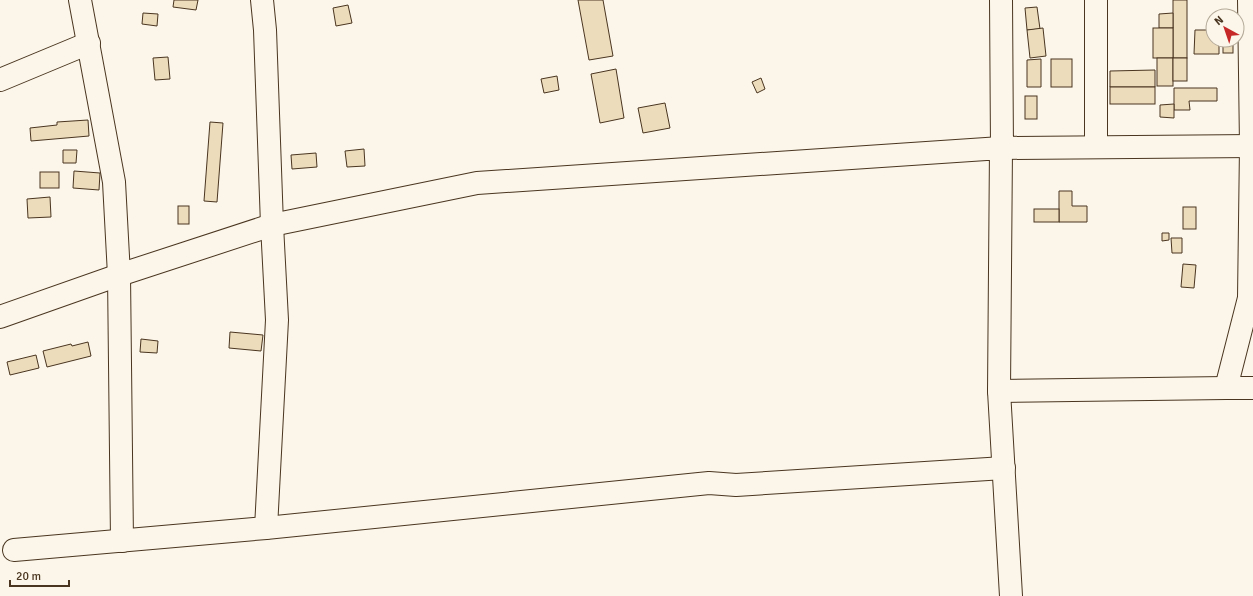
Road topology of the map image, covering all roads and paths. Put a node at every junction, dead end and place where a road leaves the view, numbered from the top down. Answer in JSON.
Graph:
{"nodes":[{"id":1,"x":80,"y":0,"type":"edge"},
{"id":2,"x":262,"y":0,"type":"edge"},
{"id":3,"x":1001,"y":0,"type":"edge"},
{"id":4,"x":1096,"y":0,"type":"edge"},
{"id":5,"x":1249,"y":0,"type":"edge"},
{"id":6,"x":89,"y":43,"type":"junction"},
{"id":7,"x":0,"y":80,"type":"edge"},
{"id":8,"x":1252,"y":146,"type":"edge"},
{"id":9,"x":1096,"y":147,"type":"junction"},
{"id":10,"x":272,"y":225,"type":"junction"},
{"id":11,"x":119,"y":275,"type":"junction"},
{"id":12,"x":1251,"y":298,"type":"edge"},
{"id":13,"x":0,"y":317,"type":"edge"},
{"id":14,"x":1226,"y":388,"type":"junction"},
{"id":15,"x":1253,"y":388,"type":"edge"},
{"id":16,"x":998,"y":391,"type":"junction"},
{"id":17,"x":1004,"y":468,"type":"junction"},
{"id":18,"x":266,"y":528,"type":"junction"},
{"id":19,"x":122,"y":541,"type":"junction"},
{"id":20,"x":14,"y":550,"type":"dead end"},
{"id":21,"x":1011,"y":596,"type":"edge"}],
"edges":[{"from":1,"to":6,"type":"street"},
{"from":2,"to":10,"type":"street"},
{"from":3,"to":9,"type":"street"},
{"from":4,"to":9,"type":"street"},
{"from":5,"to":8,"type":"street"},
{"from":6,"to":7,"type":"street"},
{"from":6,"to":11,"type":"street"},
{"from":8,"to":9,"type":"street"},
{"from":8,"to":12,"type":"street"},
{"from":10,"to":11,"type":"street"},
{"from":10,"to":16,"type":"street"},
{"from":10,"to":18,"type":"street"},
{"from":11,"to":13,"type":"street"},
{"from":11,"to":19,"type":"street"},
{"from":12,"to":14,"type":"street"},
{"from":14,"to":15,"type":"street"},
{"from":14,"to":16,"type":"street"},
{"from":16,"to":17,"type":"street"},
{"from":17,"to":18,"type":"street"},
{"from":17,"to":21,"type":"street"},
{"from":18,"to":19,"type":"street"},
{"from":19,"to":20,"type":"street"}]}
